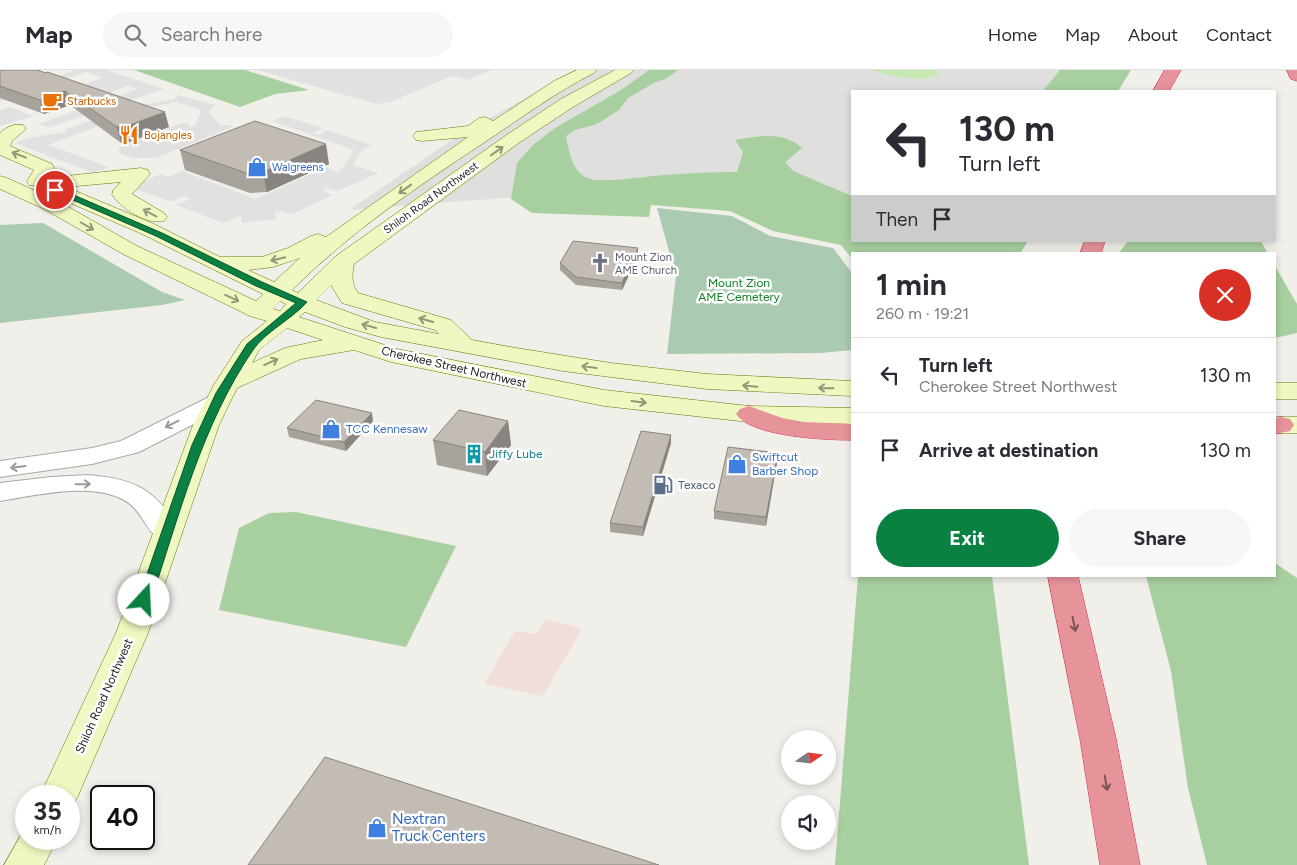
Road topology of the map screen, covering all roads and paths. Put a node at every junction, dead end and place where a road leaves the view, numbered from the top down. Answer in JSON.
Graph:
{"nodes":[{"id":1,"x":589,"y":70,"type":"edge"},
{"id":2,"x":626,"y":70,"type":"edge"},
{"id":3,"x":1173,"y":70,"type":"edge"},
{"id":4,"x":1295,"y":70,"type":"edge"},
{"id":5,"x":1297,"y":76,"type":"edge"},
{"id":6,"x":1162,"y":90,"type":"edge"},
{"id":7,"x":548,"y":92,"type":"junction"},
{"id":8,"x":0,"y":131,"type":"edge"},
{"id":9,"x":442,"y":162,"type":"junction"},
{"id":10,"x":0,"y":164,"type":"edge"},
{"id":11,"x":0,"y":182,"type":"edge"},
{"id":12,"x":0,"y":186,"type":"edge"},
{"id":13,"x":36,"y":187,"type":"junction"},
{"id":14,"x":368,"y":215,"type":"junction"},
{"id":15,"x":182,"y":246,"type":"junction"},
{"id":16,"x":212,"y":260,"type":"junction"},
{"id":17,"x":344,"y":261,"type":"junction"},
{"id":18,"x":278,"y":292,"type":"junction"},
{"id":19,"x":302,"y":302,"type":"junction"},
{"id":20,"x":258,"y":310,"type":"junction"},
{"id":21,"x":284,"y":319,"type":"junction"},
{"id":22,"x":360,"y":343,"type":"junction"},
{"id":23,"x":250,"y":346,"type":"junction"},
{"id":24,"x":466,"y":346,"type":"junction"},
{"id":25,"x":851,"y":389,"type":"edge"},
{"id":26,"x":1276,"y":391,"type":"edge"},
{"id":27,"x":1297,"y":391,"type":"edge"},
{"id":28,"x":222,"y":393,"type":"junction"},
{"id":29,"x":749,"y":414,"type":"junction"},
{"id":30,"x":851,"y":416,"type":"edge"},
{"id":31,"x":851,"y":432,"type":"edge"},
{"id":32,"x":0,"y":469,"type":"edge"},
{"id":33,"x":0,"y":492,"type":"edge"},
{"id":34,"x":168,"y":533,"type":"junction"},
{"id":35,"x":1064,"y":577,"type":"edge"},
{"id":36,"x":64,"y":785,"type":"edge"},
{"id":37,"x":32,"y":850,"type":"edge"},
{"id":38,"x":24,"y":865,"type":"edge"},
{"id":39,"x":1120,"y":865,"type":"edge"}],
"edges":[{"from":1,"to":7,"type":"main road","name":"Shiloh Road Northwest"},
{"from":17,"to":2,"type":"main road","name":"Shiloh Road Northwest","one_way":true},
{"from":3,"to":6,"type":"highway"},
{"from":4,"to":5,"type":"highway"},
{"from":7,"to":9,"type":"main road","name":"Shiloh Road Northwest"},
{"from":7,"to":9,"type":"main road"},
{"from":13,"to":8,"type":"main road","one_way":true},
{"from":9,"to":14,"type":"main road","name":"Shiloh Road Northwest","one_way":true},
{"from":10,"to":13,"type":"main road","name":"Cherokee Street Northwest"},
{"from":11,"to":13,"type":"main road","name":"Cherokee Street Northwest"},
{"from":12,"to":13,"type":"main road"},
{"from":13,"to":15,"type":"main road","name":"Cherokee Street Northwest"},
{"from":15,"to":13,"type":"main road","one_way":true},
{"from":13,"to":20,"type":"main road","name":"Cherokee Street Northwest","one_way":true},
{"from":14,"to":16,"type":"main road","one_way":true},
{"from":14,"to":18,"type":"main road","name":"Shiloh Road Northwest"},
{"from":15,"to":16,"type":"main road","name":"Cherokee Street Northwest"},
{"from":16,"to":18,"type":"main road","name":"Cherokee Street Northwest"},
{"from":17,"to":19,"type":"main road","name":"Shiloh Road Northwest"},
{"from":24,"to":17,"type":"main road","one_way":true},
{"from":18,"to":19,"type":"main road","name":"Cherokee Street Northwest"},
{"from":18,"to":20,"type":"main road","name":"Shiloh Road Northwest"},
{"from":19,"to":21,"type":"main road","name":"Shiloh Road Northwest"},
{"from":24,"to":19,"type":"main road","name":"Cherokee Street Northwest","one_way":true},
{"from":20,"to":21,"type":"main road","name":"Cherokee Street Northwest"},
{"from":20,"to":23,"type":"main road","name":"Shiloh Road Northwest"},
{"from":21,"to":22,"type":"main road","name":"Cherokee Street Northwest"},
{"from":21,"to":23,"type":"main road","name":"Shiloh Road Northwest"},
{"from":28,"to":22,"type":"main road","one_way":true},
{"from":22,"to":29,"type":"main road","name":"Cherokee Street Northwest","one_way":true},
{"from":23,"to":28,"type":"main road","name":"Shiloh Road Northwest"},
{"from":25,"to":24,"type":"main road","name":"Cherokee Street Northwest","one_way":true},
{"from":26,"to":27,"type":"main road"},
{"from":28,"to":32,"type":"street","one_way":true},
{"from":28,"to":34,"type":"main road","name":"Shiloh Road Northwest"},
{"from":29,"to":30,"type":"main road","name":"Cherokee Street Northwest"},
{"from":29,"to":31,"type":"highway"},
{"from":33,"to":34,"type":"street","one_way":true},
{"from":34,"to":36,"type":"main road","name":"Shiloh Road Northwest"},
{"from":35,"to":39,"type":"highway","one_way":true},
{"from":37,"to":38,"type":"main road"}]}
